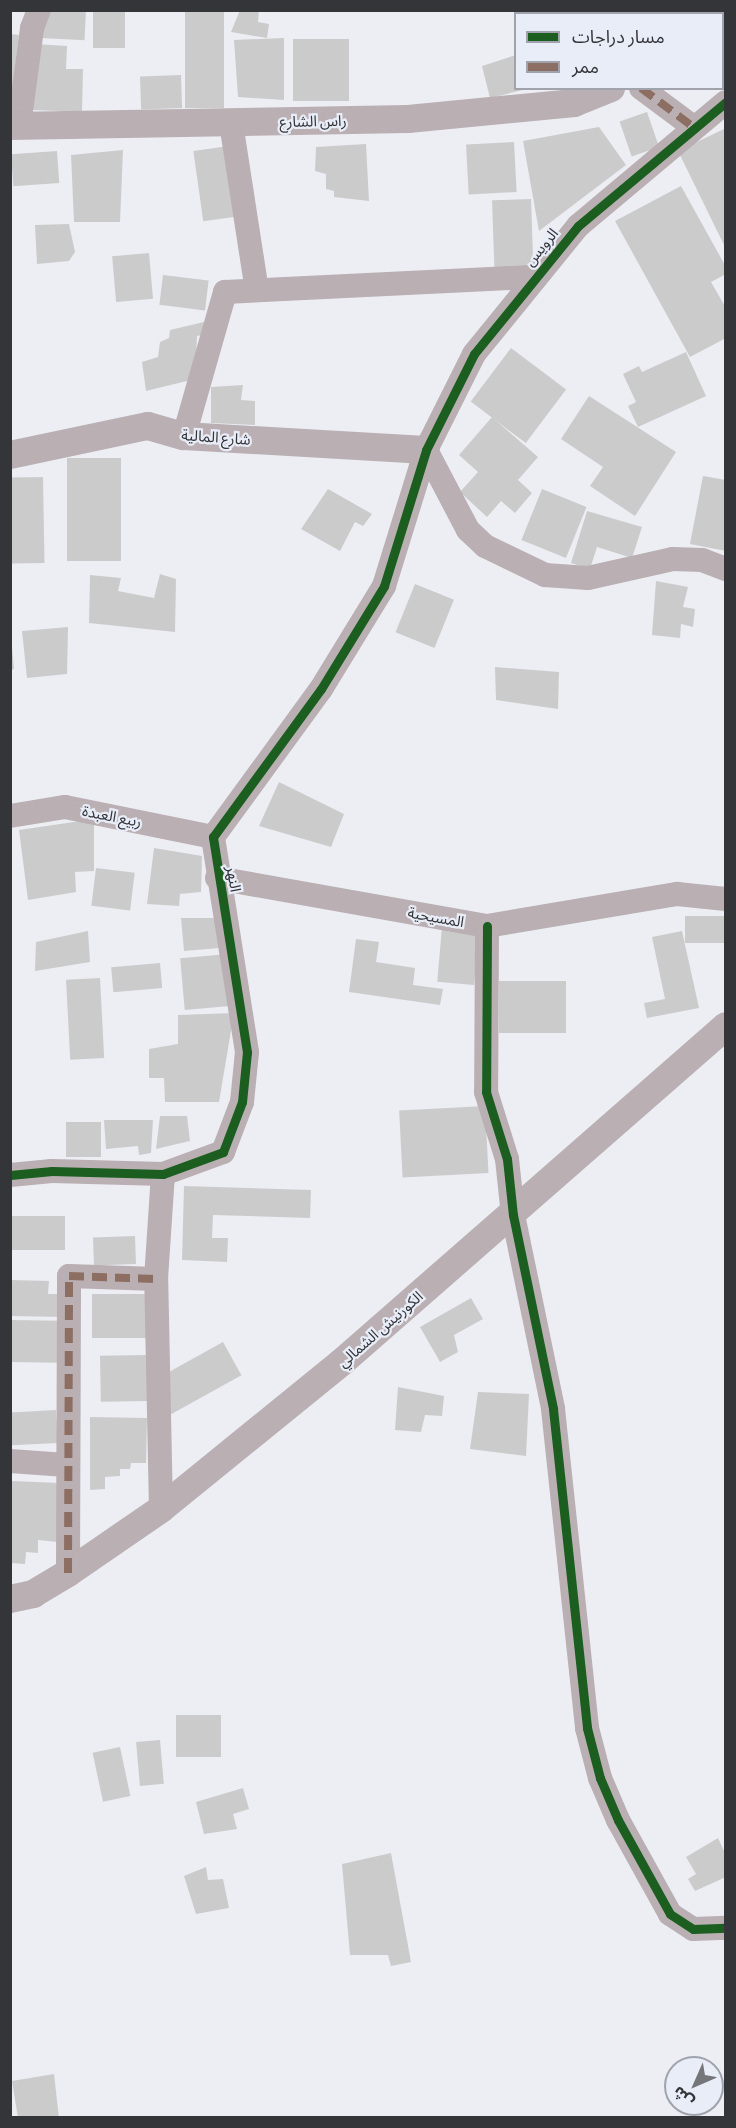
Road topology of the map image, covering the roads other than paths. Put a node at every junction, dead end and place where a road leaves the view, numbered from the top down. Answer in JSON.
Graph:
{"nodes":[{"id":1,"x":39,"y":10,"type":"edge"},
{"id":2,"x":606,"y":90,"type":"edge"},
{"id":3,"x":644,"y":90,"type":"edge"},
{"id":4,"x":726,"y":102,"type":"edge"},
{"id":5,"x":231,"y":123,"type":"junction"},
{"id":6,"x":15,"y":126,"type":"edge"},
{"id":7,"x":692,"y":126,"type":"junction"},
{"id":8,"x":536,"y":276,"type":"junction"},
{"id":9,"x":257,"y":290,"type":"junction"},
{"id":10,"x":184,"y":436,"type":"junction"},
{"id":11,"x":426,"y":450,"type":"junction"},
{"id":12,"x":10,"y":455,"type":"edge"},
{"id":13,"x":726,"y":569,"type":"edge"},
{"id":14,"x":10,"y":816,"type":"edge"},
{"id":15,"x":213,"y":837,"type":"junction"},
{"id":16,"x":217,"y":878,"type":"junction"},
{"id":17,"x":726,"y":899,"type":"edge"},
{"id":18,"x":487,"y":926,"type":"junction"},
{"id":19,"x":726,"y":1026,"type":"edge"},
{"id":20,"x":163,"y":1174,"type":"junction"},
{"id":21,"x":10,"y":1175,"type":"edge"},
{"id":22,"x":513,"y":1215,"type":"junction"},
{"id":23,"x":156,"y":1279,"type":"junction"},
{"id":24,"x":10,"y":1461,"type":"edge"},
{"id":25,"x":66,"y":1465,"type":"junction"},
{"id":26,"x":161,"y":1509,"type":"junction"},
{"id":27,"x":68,"y":1573,"type":"junction"},
{"id":28,"x":10,"y":1599,"type":"edge"},
{"id":29,"x":726,"y":1928,"type":"edge"}],
"edges":[{"from":1,"to":6,"type":"street"},
{"from":2,"to":5,"type":"street","name":"راس الشارع"},
{"from":3,"to":7,"type":"street"},
{"from":4,"to":7,"type":"street","name":"الرويس"},
{"from":5,"to":6,"type":"street","name":"راس الشارع"},
{"from":5,"to":9,"type":"street"},
{"from":7,"to":8,"type":"street","name":"الرويس"},
{"from":8,"to":9,"type":"street"},
{"from":8,"to":11,"type":"street","name":"الرويس"},
{"from":9,"to":10,"type":"street"},
{"from":10,"to":11,"type":"street","name":"شارع المالية"},
{"from":10,"to":12,"type":"street","name":"شارع المالية"},
{"from":11,"to":13,"type":"street"},
{"from":11,"to":15,"type":"street"},
{"from":14,"to":15,"type":"street","name":"ربيع العبدة"},
{"from":15,"to":16,"type":"street","name":"النهر"},
{"from":16,"to":18,"type":"street","name":"المسيحية"},
{"from":16,"to":20,"type":"street","name":"النهر"},
{"from":17,"to":18,"type":"street","name":"المسيحية"},
{"from":18,"to":22,"type":"street"},
{"from":19,"to":22,"type":"street","name":"الكورنيش الشمالي"},
{"from":20,"to":21,"type":"street","name":"النهر"},
{"from":20,"to":23,"type":"street"},
{"from":22,"to":26,"type":"street","name":"الكورنيش الشمالي"},
{"from":22,"to":29,"type":"street"},
{"from":23,"to":25,"type":"street"},
{"from":23,"to":26,"type":"street"},
{"from":24,"to":25,"type":"street"},
{"from":25,"to":27,"type":"street"},
{"from":26,"to":27,"type":"street","name":"الكورنيش الشمالي"},
{"from":27,"to":28,"type":"street","name":"الكورنيش الشمالي"}]}
